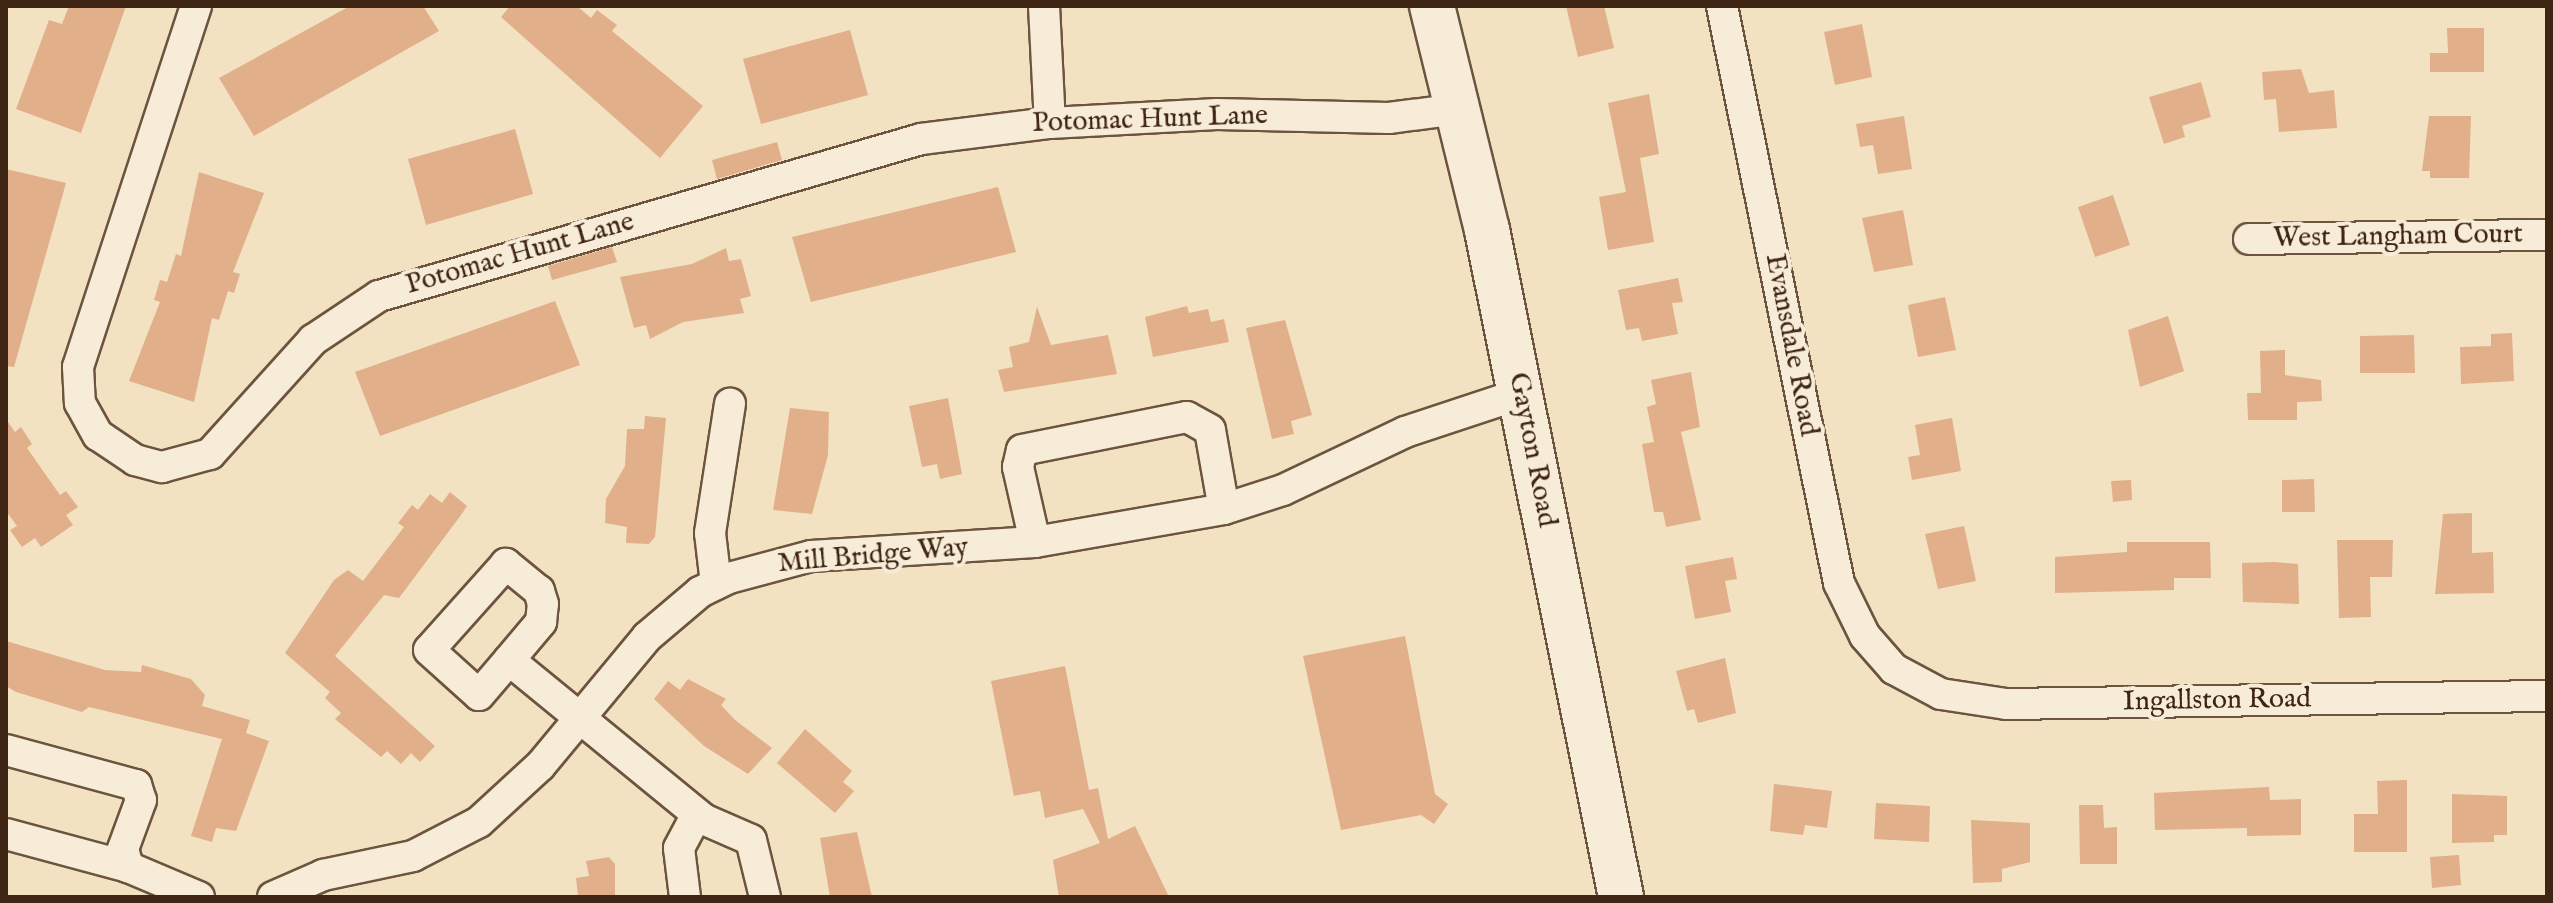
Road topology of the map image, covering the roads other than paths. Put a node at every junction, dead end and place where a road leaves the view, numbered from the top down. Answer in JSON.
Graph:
{"nodes":[{"id":1,"x":196,"y":6,"type":"edge"},
{"id":2,"x":1044,"y":6,"type":"edge"},
{"id":3,"x":1432,"y":6,"type":"edge"},
{"id":4,"x":1722,"y":6,"type":"edge"},
{"id":5,"x":1458,"y":109,"type":"junction"},
{"id":6,"x":1050,"y":123,"type":"junction"},
{"id":7,"x":2547,"y":235,"type":"edge"},
{"id":8,"x":2249,"y":239,"type":"dead end"},
{"id":9,"x":1520,"y":394,"type":"junction"},
{"id":10,"x":730,"y":404,"type":"dead end"},
{"id":11,"x":1224,"y":509,"type":"junction"},
{"id":12,"x":1035,"y":542,"type":"junction"},
{"id":13,"x":716,"y":584,"type":"junction"},
{"id":14,"x":509,"y":660,"type":"dead end"},
{"id":15,"x":1894,"y":669,"type":"joint"},
{"id":16,"x":2547,"y":696,"type":"edge"},
{"id":17,"x":577,"y":720,"type":"junction"},
{"id":18,"x":6,"y":750,"type":"edge"},
{"id":19,"x":697,"y":814,"type":"junction"},
{"id":20,"x":6,"y":834,"type":"edge"},
{"id":21,"x":128,"y":867,"type":"junction"},
{"id":22,"x":199,"y":897,"type":"edge"},
{"id":23,"x":273,"y":897,"type":"edge"},
{"id":24,"x":685,"y":897,"type":"edge"},
{"id":25,"x":765,"y":897,"type":"edge"},
{"id":26,"x":1621,"y":897,"type":"edge"}],
"edges":[{"from":1,"to":6,"type":"street","name":"Potomac Hunt Lane"},
{"from":2,"to":6,"type":"street"},
{"from":3,"to":5,"type":"street","name":"Gayton Road"},
{"from":4,"to":15,"type":"street","name":"Evansdale Road"},
{"from":5,"to":6,"type":"street","name":"Potomac Hunt Lane"},
{"from":5,"to":9,"type":"street","name":"Gayton Road"},
{"from":7,"to":8,"type":"street","name":"West Langham Court"},
{"from":9,"to":11,"type":"street","name":"Mill Bridge Way"},
{"from":9,"to":26,"type":"street","name":"Gayton Road"},
{"from":10,"to":13,"type":"street"},
{"from":11,"to":12,"type":"street","name":"Mill Bridge Way"},
{"from":11,"to":12,"type":"street"},
{"from":12,"to":13,"type":"street","name":"Mill Bridge Way"},
{"from":13,"to":17,"type":"street","name":"Mill Bridge Way"},
{"from":14,"to":17,"type":"street"},
{"from":15,"to":16,"type":"street","name":"Ingallston Road"},
{"from":17,"to":19,"type":"street"},
{"from":17,"to":23,"type":"street","name":"Mill Bridge Way"},
{"from":18,"to":21,"type":"street"},
{"from":19,"to":24,"type":"street"},
{"from":19,"to":25,"type":"street"},
{"from":20,"to":21,"type":"street"},
{"from":21,"to":22,"type":"street"}]}
